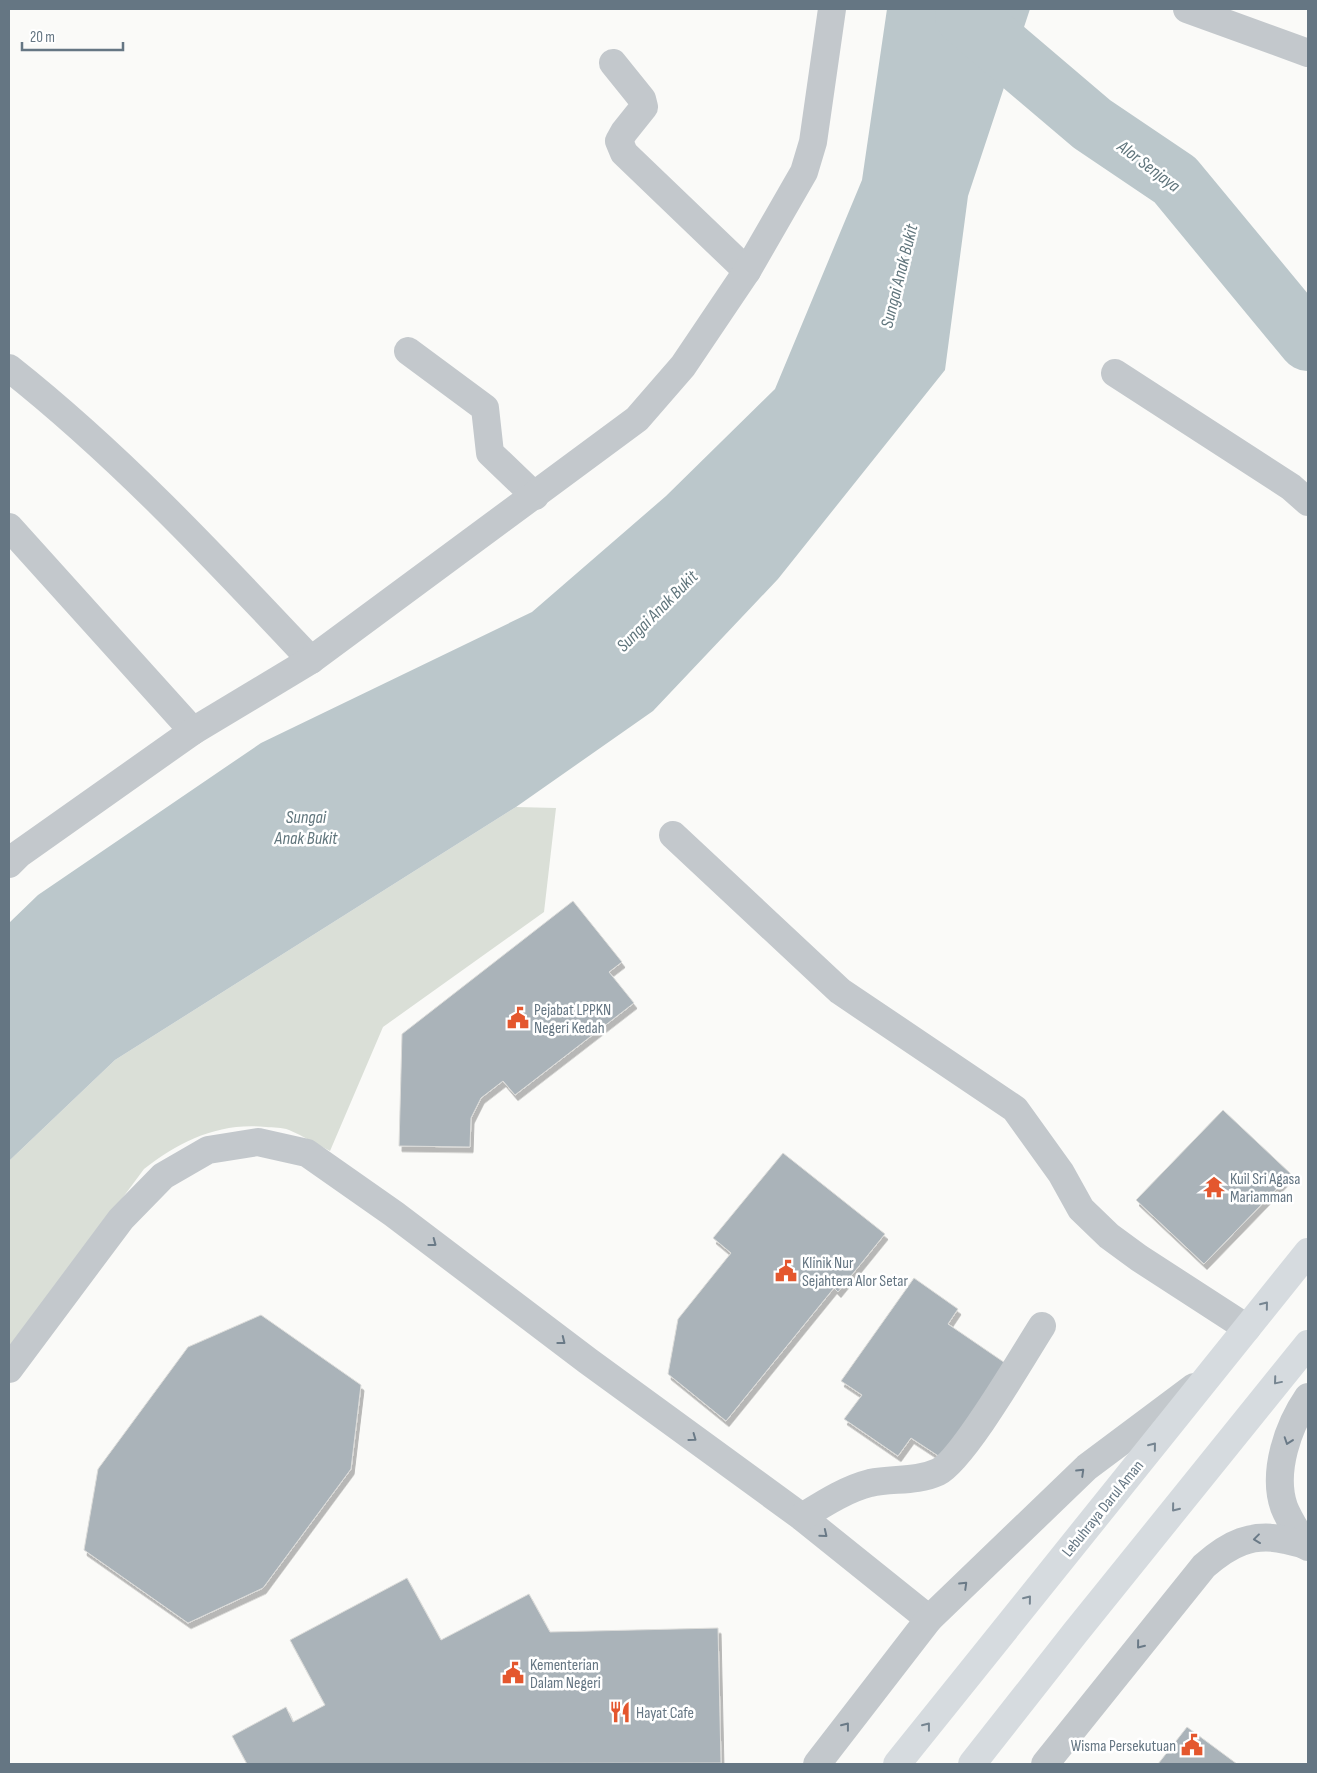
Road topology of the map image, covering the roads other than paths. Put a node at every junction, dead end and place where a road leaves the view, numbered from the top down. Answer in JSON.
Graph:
{"nodes":[{"id":1,"x":832,"y":9,"type":"edge"},
{"id":2,"x":1187,"y":9,"type":"edge"},
{"id":3,"x":1308,"y":53,"type":"edge"},
{"id":4,"x":613,"y":63,"type":"dead end"},
{"id":5,"x":747,"y":271,"type":"junction"},
{"id":6,"x":408,"y":351,"type":"dead end"},
{"id":7,"x":9,"y":368,"type":"edge"},
{"id":8,"x":1115,"y":373,"type":"dead end"},
{"id":9,"x":535,"y":496,"type":"junction"},
{"id":10,"x":1308,"y":502,"type":"edge"},
{"id":11,"x":9,"y":527,"type":"edge"},
{"id":12,"x":311,"y":660,"type":"junction"},
{"id":13,"x":193,"y":731,"type":"junction"},
{"id":14,"x":673,"y":835,"type":"dead end"},
{"id":15,"x":12,"y":854,"type":"edge"},
{"id":16,"x":1308,"y":1252,"type":"edge"},
{"id":17,"x":1042,"y":1326,"type":"dead end"},
{"id":18,"x":1247,"y":1328,"type":"junction"},
{"id":19,"x":1308,"y":1344,"type":"edge"},
{"id":20,"x":9,"y":1369,"type":"edge"},
{"id":21,"x":1212,"y":1374,"type":"junction"},
{"id":22,"x":1308,"y":1396,"type":"edge"},
{"id":23,"x":802,"y":1517,"type":"junction"},
{"id":24,"x":1306,"y":1546,"type":"edge"},
{"id":25,"x":929,"y":1619,"type":"junction"},
{"id":26,"x":1074,"y":1633,"type":"junction"},
{"id":27,"x":816,"y":1764,"type":"edge"},
{"id":28,"x":897,"y":1764,"type":"edge"},
{"id":29,"x":972,"y":1764,"type":"edge"},
{"id":30,"x":982,"y":1764,"type":"edge"},
{"id":31,"x":1045,"y":1764,"type":"edge"}],
"edges":[{"from":1,"to":5,"type":"street"},
{"from":2,"to":3,"type":"street"},
{"from":4,"to":5,"type":"street"},
{"from":5,"to":9,"type":"street"},
{"from":6,"to":9,"type":"street"},
{"from":7,"to":12,"type":"street"},
{"from":8,"to":10,"type":"street"},
{"from":9,"to":12,"type":"street"},
{"from":11,"to":13,"type":"street"},
{"from":12,"to":13,"type":"street"},
{"from":13,"to":15,"type":"street"},
{"from":14,"to":18,"type":"street"},
{"from":18,"to":16,"type":"highway","name":"Lebuhraya Darul Aman","one_way":true},
{"from":17,"to":23,"type":"street"},
{"from":18,"to":21,"type":"highway","name":"Lebuhraya Darul Aman"},
{"from":19,"to":26,"type":"highway","one_way":true},
{"from":20,"to":23,"type":"street","one_way":true},
{"from":25,"to":21,"type":"street","one_way":true},
{"from":28,"to":21,"type":"highway","name":"Lebuhraya Darul Aman","one_way":true},
{"from":22,"to":24,"type":"street","one_way":true},
{"from":23,"to":25,"type":"street","one_way":true},
{"from":24,"to":31,"type":"street","one_way":true},
{"from":27,"to":25,"type":"street","one_way":true},
{"from":26,"to":29,"type":"highway"},
{"from":26,"to":30,"type":"street"}]}
